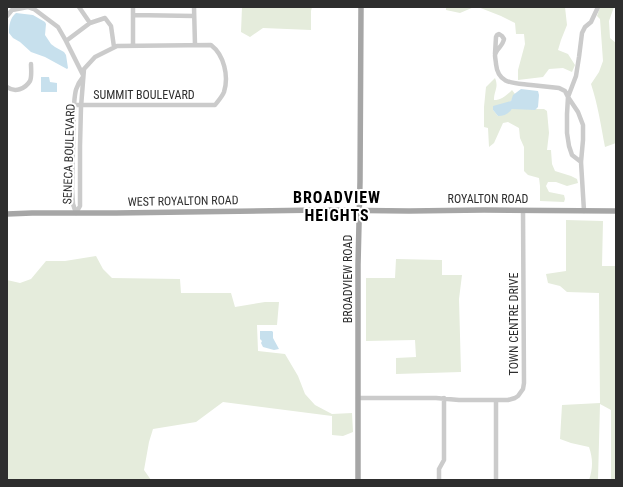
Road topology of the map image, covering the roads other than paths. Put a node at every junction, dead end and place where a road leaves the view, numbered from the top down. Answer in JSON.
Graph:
{"nodes":[{"id":1,"x":79,"y":7,"type":"edge"},
{"id":2,"x":133,"y":7,"type":"edge"},
{"id":3,"x":194,"y":7,"type":"edge"},
{"id":4,"x":361,"y":7,"type":"edge"},
{"id":5,"x":598,"y":7,"type":"edge"},
{"id":6,"x":133,"y":15,"type":"junction"},
{"id":7,"x":7,"y":16,"type":"edge"},
{"id":8,"x":194,"y":16,"type":"junction"},
{"id":9,"x":90,"y":23,"type":"junction"},
{"id":10,"x":66,"y":41,"type":"junction"},
{"id":11,"x":195,"y":45,"type":"junction"},
{"id":12,"x":133,"y":46,"type":"junction"},
{"id":13,"x":114,"y":47,"type":"junction"},
{"id":14,"x":496,"y":54,"type":"dead end"},
{"id":15,"x":31,"y":64,"type":"dead end"},
{"id":16,"x":83,"y":76,"type":"junction"},
{"id":17,"x":7,"y":87,"type":"edge"},
{"id":18,"x":568,"y":97,"type":"junction"},
{"id":19,"x":74,"y":105,"type":"junction"},
{"id":20,"x":81,"y":105,"type":"junction"},
{"id":21,"x":215,"y":105,"type":"joint"},
{"id":22,"x":581,"y":162,"type":"junction"},
{"id":23,"x":523,"y":210,"type":"junction"},
{"id":24,"x":360,"y":211,"type":"junction"},
{"id":25,"x":584,"y":211,"type":"junction"},
{"id":26,"x":616,"y":211,"type":"edge"},
{"id":27,"x":76,"y":213,"type":"junction"},
{"id":28,"x":7,"y":214,"type":"edge"},
{"id":29,"x":358,"y":398,"type":"junction"},
{"id":30,"x":444,"y":398,"type":"junction"},
{"id":31,"x":496,"y":400,"type":"junction"},
{"id":32,"x":358,"y":480,"type":"edge"},
{"id":33,"x":439,"y":480,"type":"edge"},
{"id":34,"x":496,"y":480,"type":"edge"}],
"edges":[{"from":1,"to":9,"type":"street"},
{"from":2,"to":6,"type":"street"},
{"from":3,"to":8,"type":"street"},
{"from":4,"to":24,"type":"main road","name":"BROADVIEW ROAD"},
{"from":5,"to":18,"type":"street"},
{"from":6,"to":8,"type":"street"},
{"from":6,"to":12,"type":"street"},
{"from":7,"to":10,"type":"street"},
{"from":8,"to":11,"type":"street"},
{"from":9,"to":10,"type":"street"},
{"from":9,"to":13,"type":"street"},
{"from":10,"to":16,"type":"street"},
{"from":11,"to":12,"type":"street","name":"SENECA BOULEVARD"},
{"from":11,"to":21,"type":"street","name":"SENECA BOULEVARD"},
{"from":12,"to":13,"type":"street","name":"SENECA BOULEVARD"},
{"from":13,"to":16,"type":"street","name":"SENECA BOULEVARD"},
{"from":14,"to":18,"type":"street"},
{"from":15,"to":17,"type":"street"},
{"from":16,"to":19,"type":"street","name":"SENECA BOULEVARD"},
{"from":16,"to":20,"type":"street","name":"SENECA BOULEVARD"},
{"from":18,"to":22,"type":"street"},
{"from":18,"to":22,"type":"street"},
{"from":19,"to":20,"type":"street","name":"SUMMIT BOULEVARD"},
{"from":19,"to":27,"type":"street","name":"SENECA BOULEVARD"},
{"from":20,"to":21,"type":"street","name":"SUMMIT BOULEVARD"},
{"from":20,"to":27,"type":"street","name":"SENECA BOULEVARD"},
{"from":22,"to":25,"type":"street"},
{"from":23,"to":24,"type":"main road","name":"ROYALTON ROAD"},
{"from":23,"to":25,"type":"main road","name":"ROYALTON ROAD"},
{"from":23,"to":31,"type":"street","name":"TOWN CENTRE DRIVE"},
{"from":24,"to":27,"type":"main road","name":"WEST ROYALTON ROAD"},
{"from":24,"to":29,"type":"main road","name":"BROADVIEW ROAD"},
{"from":25,"to":26,"type":"main road","name":"ROYALTON ROAD"},
{"from":27,"to":28,"type":"main road","name":"WEST ROYALTON ROAD"},
{"from":29,"to":30,"type":"street","name":"TOWN CENTRE DRIVE"},
{"from":29,"to":32,"type":"main road","name":"BROADVIEW ROAD"},
{"from":30,"to":31,"type":"street","name":"TOWN CENTRE DRIVE"},
{"from":30,"to":33,"type":"street"},
{"from":31,"to":34,"type":"street"}]}
